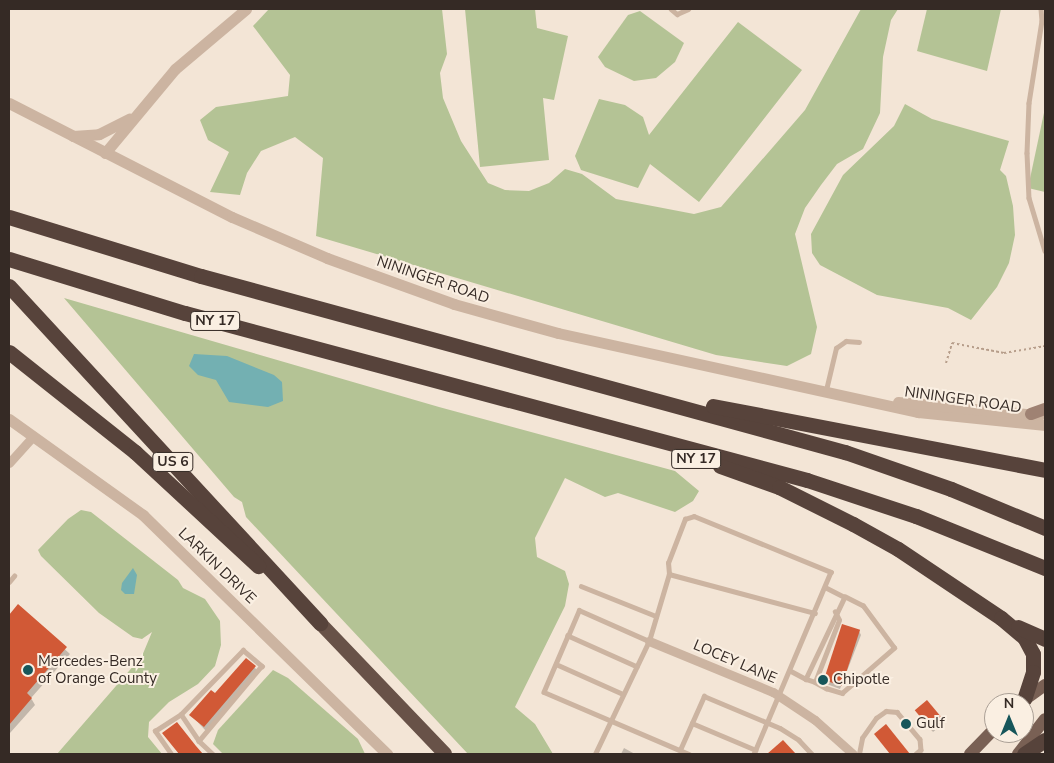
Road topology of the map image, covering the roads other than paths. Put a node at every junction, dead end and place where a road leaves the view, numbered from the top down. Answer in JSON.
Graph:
{"nodes":[{"id":1,"x":246,"y":9,"type":"edge"},
{"id":2,"x":671,"y":9,"type":"edge"},
{"id":3,"x":688,"y":9,"type":"edge"},
{"id":4,"x":1042,"y":9,"type":"edge"},
{"id":5,"x":9,"y":103,"type":"edge"},
{"id":6,"x":133,"y":117,"type":"junction"},
{"id":7,"x":72,"y":136,"type":"junction"},
{"id":8,"x":106,"y":153,"type":"junction"},
{"id":9,"x":9,"y":217,"type":"edge"},
{"id":10,"x":1045,"y":250,"type":"edge"},
{"id":11,"x":9,"y":259,"type":"edge"},
{"id":12,"x":9,"y":286,"type":"edge"},
{"id":13,"x":859,"y":342,"type":"dead end"},
{"id":14,"x":9,"y":352,"type":"edge"},
{"id":15,"x":826,"y":390,"type":"junction"},
{"id":16,"x":623,"y":391,"type":"junction"},
{"id":17,"x":878,"y":401,"type":"junction"},
{"id":18,"x":1045,"y":409,"type":"edge"},
{"id":19,"x":1031,"y":414,"type":"junction"},
{"id":20,"x":1045,"y":415,"type":"edge"},
{"id":21,"x":570,"y":416,"type":"junction"},
{"id":22,"x":9,"y":419,"type":"edge"},
{"id":23,"x":1045,"y":426,"type":"edge"},
{"id":24,"x":33,"y":436,"type":"junction"},
{"id":25,"x":9,"y":463,"type":"edge"},
{"id":26,"x":1045,"y":470,"type":"edge"},
{"id":27,"x":1045,"y":528,"type":"edge"},
{"id":28,"x":1045,"y":568,"type":"edge"},
{"id":29,"x":669,"y":574,"type":"junction"},
{"id":30,"x":14,"y":576,"type":"dead end"},
{"id":31,"x":9,"y":582,"type":"edge"},
{"id":32,"x":581,"y":586,"type":"dead end"},
{"id":33,"x":825,"y":587,"type":"junction"},
{"id":34,"x":845,"y":597,"type":"junction"},
{"id":35,"x":836,"y":612,"type":"junction"},
{"id":36,"x":815,"y":613,"type":"junction"},
{"id":37,"x":656,"y":616,"type":"junction"},
{"id":38,"x":1001,"y":618,"type":"junction"},
{"id":39,"x":320,"y":623,"type":"junction"},
{"id":40,"x":568,"y":636,"type":"junction"},
{"id":41,"x":1045,"y":639,"type":"edge"},
{"id":42,"x":649,"y":641,"type":"junction"},
{"id":43,"x":556,"y":664,"type":"junction"},
{"id":44,"x":636,"y":667,"type":"junction"},
{"id":45,"x":791,"y":671,"type":"junction"},
{"id":46,"x":806,"y":679,"type":"junction"},
{"id":47,"x":815,"y":682,"type":"junction"},
{"id":48,"x":1045,"y":685,"type":"edge"},
{"id":49,"x":1025,"y":693,"type":"edge"},
{"id":50,"x":1034,"y":693,"type":"edge"},
{"id":51,"x":623,"y":694,"type":"junction"},
{"id":52,"x":778,"y":695,"type":"junction"},
{"id":53,"x":181,"y":714,"type":"junction"},
{"id":54,"x":1045,"y":719,"type":"edge"},
{"id":55,"x":611,"y":720,"type":"junction"},
{"id":56,"x":692,"y":723,"type":"junction"},
{"id":57,"x":766,"y":723,"type":"junction"},
{"id":58,"x":984,"y":739,"type":"edge"},
{"id":59,"x":1045,"y":740,"type":"edge"},
{"id":60,"x":199,"y":741,"type":"junction"},
{"id":61,"x":680,"y":750,"type":"junction"},
{"id":62,"x":755,"y":752,"type":"edge"},
{"id":63,"x":171,"y":754,"type":"edge"},
{"id":64,"x":213,"y":754,"type":"edge"},
{"id":65,"x":387,"y":754,"type":"edge"},
{"id":66,"x":445,"y":754,"type":"edge"},
{"id":67,"x":595,"y":754,"type":"edge"},
{"id":68,"x":689,"y":754,"type":"edge"},
{"id":69,"x":812,"y":754,"type":"edge"},
{"id":70,"x":853,"y":754,"type":"edge"},
{"id":71,"x":859,"y":754,"type":"edge"},
{"id":72,"x":916,"y":754,"type":"edge"},
{"id":73,"x":970,"y":754,"type":"edge"},
{"id":74,"x":1018,"y":754,"type":"edge"},
{"id":75,"x":1024,"y":754,"type":"edge"}],
"edges":[{"from":1,"to":6,"type":"street"},
{"from":2,"to":3,"type":"lane"},
{"from":4,"to":10,"type":"lane"},
{"from":5,"to":7,"type":"street","name":"NININGER ROAD"},
{"from":6,"to":7,"type":"street"},
{"from":6,"to":8,"type":"street"},
{"from":7,"to":8,"type":"street","name":"NININGER ROAD"},
{"from":8,"to":15,"type":"street","name":"NININGER ROAD"},
{"from":9,"to":16,"type":"highway","number":"NY 17"},
{"from":11,"to":21,"type":"highway","number":"NY 17"},
{"from":12,"to":39,"type":"highway","number":"US 6"},
{"from":13,"to":15,"type":"lane"},
{"from":14,"to":39,"type":"highway","number":"US 6"},
{"from":15,"to":17,"type":"street","name":"NININGER ROAD"},
{"from":16,"to":26,"type":"highway","number":"NY 17"},
{"from":16,"to":27,"type":"highway"},
{"from":17,"to":19,"type":"street","name":"NININGER ROAD"},
{"from":17,"to":23,"type":"street","name":"NININGER ROAD"},
{"from":18,"to":19,"type":"main road"},
{"from":19,"to":20,"type":"street","name":"NININGER ROAD"},
{"from":21,"to":28,"type":"highway"},
{"from":21,"to":38,"type":"highway","number":"NY 17"},
{"from":22,"to":24,"type":"street","name":"LARKIN DRIVE"},
{"from":24,"to":25,"type":"street"},
{"from":24,"to":65,"type":"street","name":"LARKIN DRIVE"},
{"from":29,"to":33,"type":"lane"},
{"from":29,"to":36,"type":"lane"},
{"from":29,"to":37,"type":"lane"},
{"from":30,"to":31,"type":"lane"},
{"from":32,"to":37,"type":"lane"},
{"from":33,"to":34,"type":"lane"},
{"from":33,"to":36,"type":"lane"},
{"from":34,"to":35,"type":"lane"},
{"from":34,"to":47,"type":"lane"},
{"from":35,"to":46,"type":"lane"},
{"from":35,"to":47,"type":"lane"},
{"from":36,"to":45,"type":"lane"},
{"from":37,"to":42,"type":"lane"},
{"from":38,"to":41,"type":"highway"},
{"from":38,"to":49,"type":"highway","number":"NY 17"},
{"from":39,"to":66,"type":"highway","number":"US 6"},
{"from":40,"to":42,"type":"lane"},
{"from":40,"to":43,"type":"lane"},
{"from":40,"to":44,"type":"lane"},
{"from":42,"to":44,"type":"lane"},
{"from":42,"to":52,"type":"street","name":"LOCEY LANE"},
{"from":43,"to":51,"type":"lane"},
{"from":43,"to":55,"type":"lane"},
{"from":44,"to":51,"type":"lane"},
{"from":45,"to":46,"type":"lane"},
{"from":45,"to":52,"type":"lane"},
{"from":46,"to":47,"type":"lane"},
{"from":48,"to":50,"type":"main road","number":"NY 17"},
{"from":51,"to":55,"type":"lane"},
{"from":52,"to":57,"type":"lane"},
{"from":52,"to":70,"type":"street","name":"LOCEY LANE"},
{"from":53,"to":60,"type":"lane"},
{"from":53,"to":60,"type":"lane"},
{"from":53,"to":63,"type":"lane"},
{"from":54,"to":74,"type":"main road"},
{"from":55,"to":61,"type":"lane"},
{"from":55,"to":67,"type":"lane"},
{"from":56,"to":57,"type":"lane"},
{"from":56,"to":61,"type":"lane"},
{"from":56,"to":62,"type":"lane"},
{"from":57,"to":62,"type":"lane"},
{"from":57,"to":69,"type":"lane"},
{"from":58,"to":73,"type":"main road"},
{"from":59,"to":75,"type":"highway"},
{"from":60,"to":64,"type":"lane"},
{"from":61,"to":68,"type":"lane"},
{"from":71,"to":72,"type":"lane"}]}
